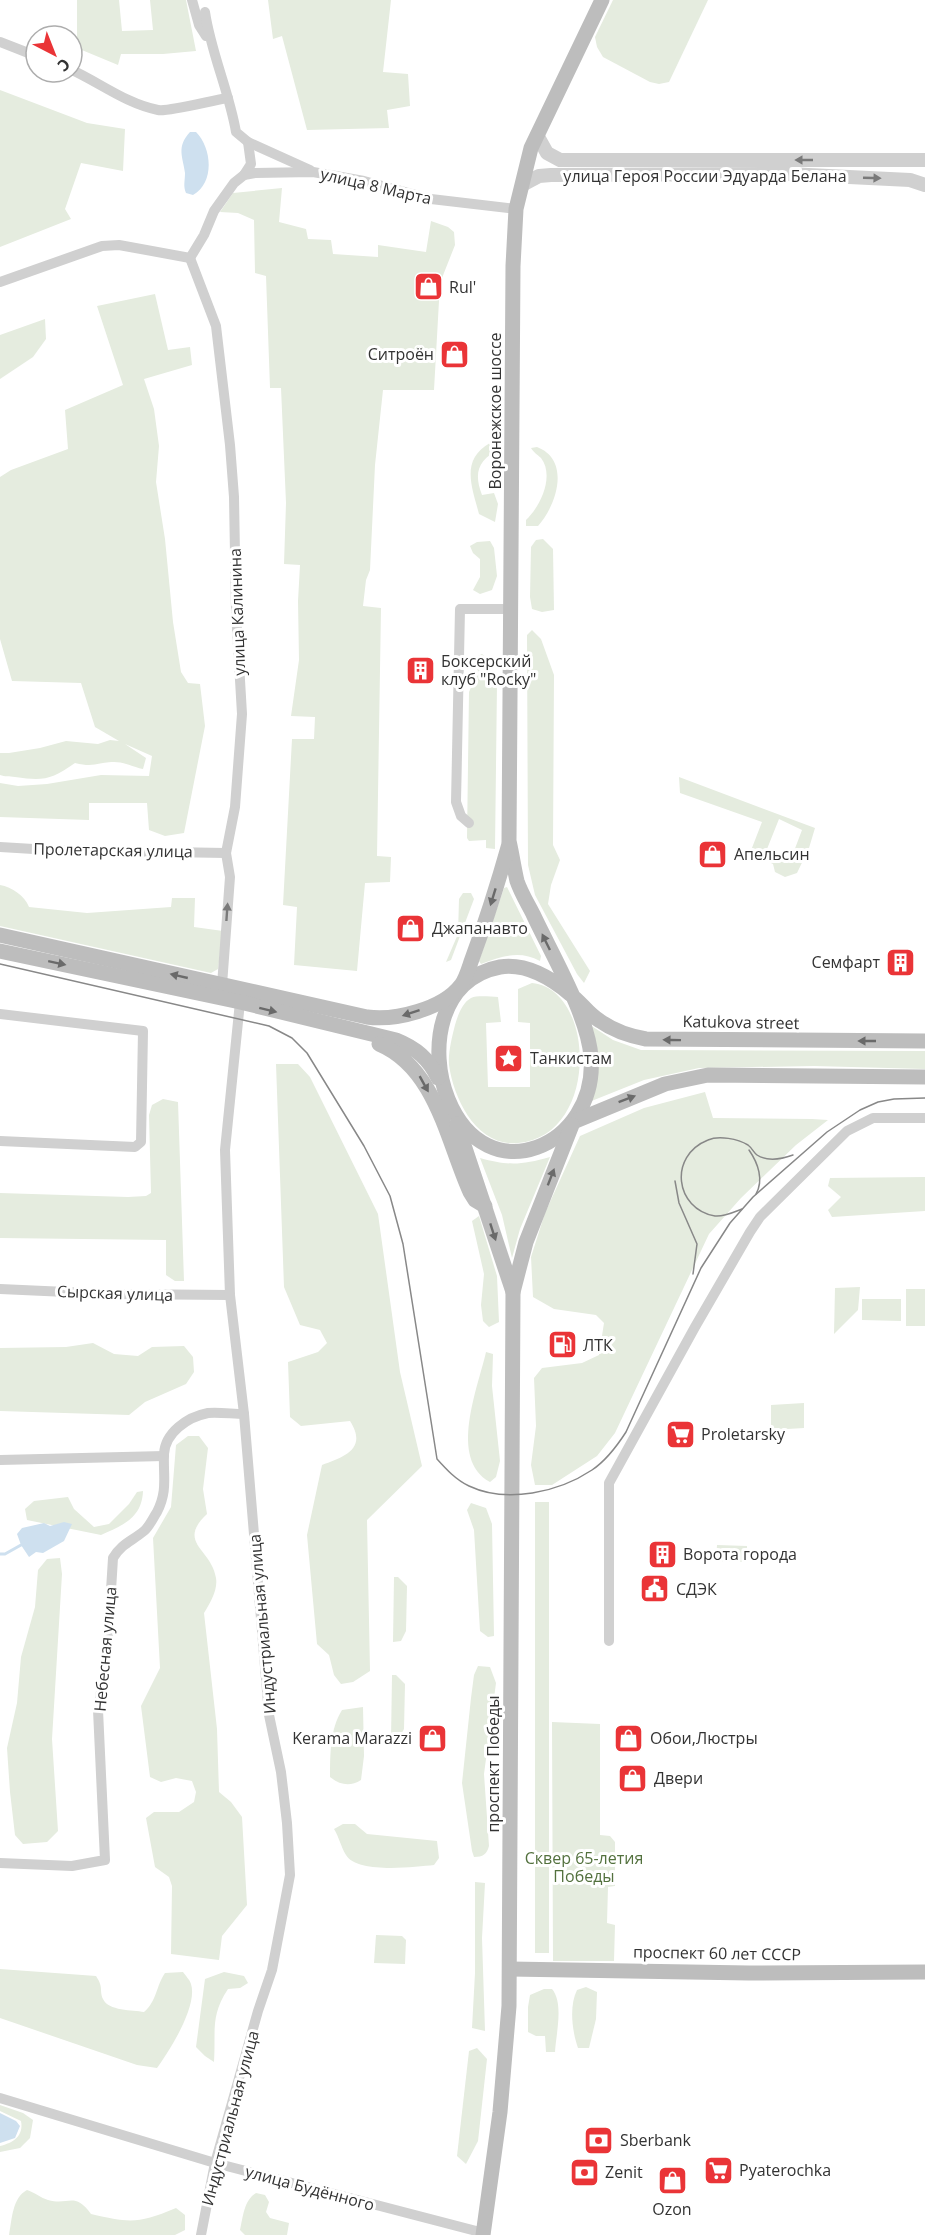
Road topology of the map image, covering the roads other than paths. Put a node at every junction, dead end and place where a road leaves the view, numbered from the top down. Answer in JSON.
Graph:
{"nodes":[{"id":1,"x":192,"y":0,"type":"edge"},
{"id":2,"x":602,"y":0,"type":"edge"},
{"id":3,"x":205,"y":12,"type":"dead end"},
{"id":4,"x":209,"y":41,"type":"junction"},
{"id":5,"x":0,"y":42,"type":"edge"},
{"id":6,"x":24,"y":51,"type":"edge"},
{"id":7,"x":84,"y":76,"type":"edge"},
{"id":8,"x":228,"y":98,"type":"junction"},
{"id":9,"x":537,"y":135,"type":"junction"},
{"id":10,"x":248,"y":142,"type":"junction"},
{"id":11,"x":925,"y":160,"type":"edge"},
{"id":12,"x":313,"y":172,"type":"junction"},
{"id":13,"x":244,"y":175,"type":"junction"},
{"id":14,"x":522,"y":184,"type":"junction"},
{"id":15,"x":925,"y":184,"type":"edge"},
{"id":16,"x":516,"y":209,"type":"junction"},
{"id":17,"x":190,"y":258,"type":"junction"},
{"id":18,"x":0,"y":282,"type":"edge"},
{"id":19,"x":512,"y":609,"type":"junction"},
{"id":20,"x":469,"y":823,"type":"dead end"},
{"id":21,"x":509,"y":841,"type":"junction"},
{"id":22,"x":0,"y":847,"type":"edge"},
{"id":23,"x":226,"y":853,"type":"junction"},
{"id":24,"x":0,"y":935,"type":"edge"},
{"id":25,"x":0,"y":951,"type":"edge"},
{"id":26,"x":222,"y":978,"type":"junction"},
{"id":27,"x":462,"y":985,"type":"junction"},
{"id":28,"x":571,"y":994,"type":"junction"},
{"id":29,"x":240,"y":1002,"type":"junction"},
{"id":30,"x":0,"y":1014,"type":"edge"},
{"id":31,"x":325,"y":1024,"type":"junction"},
{"id":32,"x":925,"y":1041,"type":"edge"},
{"id":33,"x":925,"y":1077,"type":"edge"},
{"id":34,"x":444,"y":1091,"type":"junction"},
{"id":35,"x":455,"y":1116,"type":"junction"},
{"id":36,"x":925,"y":1118,"type":"edge"},
{"id":37,"x":573,"y":1122,"type":"junction"},
{"id":38,"x":0,"y":1141,"type":"edge"},
{"id":39,"x":484,"y":1206,"type":"junction"},
{"id":40,"x":0,"y":1289,"type":"edge"},
{"id":41,"x":513,"y":1292,"type":"junction"},
{"id":42,"x":230,"y":1295,"type":"junction"},
{"id":43,"x":244,"y":1414,"type":"junction"},
{"id":44,"x":164,"y":1456,"type":"junction"},
{"id":45,"x":0,"y":1460,"type":"edge"},
{"id":46,"x":609,"y":1641,"type":"dead end"},
{"id":47,"x":0,"y":1863,"type":"edge"},
{"id":48,"x":510,"y":1969,"type":"junction"},
{"id":49,"x":925,"y":1972,"type":"edge"},
{"id":50,"x":0,"y":2098,"type":"edge"},
{"id":51,"x":215,"y":2163,"type":"junction"},
{"id":52,"x":484,"y":2234,"type":"edge"},
{"id":53,"x":201,"y":2235,"type":"edge"}],
"edges":[{"from":1,"to":4,"type":"street"},
{"from":2,"to":9,"type":"main road","name":"Воронежское шоссе"},
{"from":3,"to":4,"type":"street"},
{"from":4,"to":8,"type":"street"},
{"from":5,"to":6,"type":"street"},
{"from":7,"to":8,"type":"street"},
{"from":8,"to":10,"type":"street"},
{"from":11,"to":9,"type":"street","name":"улица Героя России Эдуарда Белана","one_way":true},
{"from":9,"to":14,"type":"main road","name":"Воронежское шоссе"},
{"from":10,"to":12,"type":"street"},
{"from":10,"to":13,"type":"street"},
{"from":12,"to":13,"type":"street","name":"улица 8 Марта"},
{"from":12,"to":16,"type":"street","name":"улица 8 Марта"},
{"from":13,"to":17,"type":"street"},
{"from":14,"to":15,"type":"street","name":"улица Героя России Эдуарда Белана","one_way":true},
{"from":14,"to":16,"type":"main road","name":"Воронежское шоссе"},
{"from":16,"to":19,"type":"main road","name":"Воронежское шоссе"},
{"from":17,"to":18,"type":"street"},
{"from":17,"to":23,"type":"street","name":"улица Калинина"},
{"from":19,"to":20,"type":"street"},
{"from":19,"to":21,"type":"main road","name":"Воронежское шоссе"},
{"from":21,"to":27,"type":"main road","one_way":true},
{"from":28,"to":21,"type":"main road","one_way":true},
{"from":22,"to":23,"type":"street","name":"Пролетарская улица"},
{"from":26,"to":23,"type":"street","name":"улица Калинина","one_way":true},
{"from":26,"to":24,"type":"main road","one_way":true},
{"from":25,"to":29,"type":"main road","one_way":true},
{"from":27,"to":26,"type":"main road","one_way":true},
{"from":27,"to":28,"type":"main road"},
{"from":27,"to":34,"type":"main road"},
{"from":32,"to":28,"type":"main road","name":"Katukova street","one_way":true},
{"from":28,"to":37,"type":"main road"},
{"from":29,"to":31,"type":"main road","one_way":true},
{"from":29,"to":42,"type":"street","name":"Индустриальная улица"},
{"from":30,"to":38,"type":"street"},
{"from":31,"to":34,"type":"main road"},
{"from":31,"to":39,"type":"main road","one_way":true},
{"from":37,"to":33,"type":"main road","one_way":true},
{"from":34,"to":35,"type":"main road"},
{"from":35,"to":37,"type":"main road"},
{"from":35,"to":39,"type":"main road"},
{"from":36,"to":46,"type":"street"},
{"from":41,"to":37,"type":"main road","one_way":true},
{"from":39,"to":41,"type":"main road","one_way":true},
{"from":40,"to":42,"type":"street","name":"Сырская улица"},
{"from":41,"to":48,"type":"main road","name":"проспект Победы"},
{"from":42,"to":43,"type":"street","name":"Индустриальная улица"},
{"from":43,"to":44,"type":"street","name":"Небесная улица"},
{"from":43,"to":51,"type":"street","name":"Индустриальная улица"},
{"from":44,"to":45,"type":"street"},
{"from":44,"to":47,"type":"street","name":"Небесная улица"},
{"from":48,"to":49,"type":"main road","name":"проспект 60 лет СССР"},
{"from":48,"to":52,"type":"main road","name":"проспект Победы"},
{"from":50,"to":51,"type":"street","name":"улица Будённого"},
{"from":51,"to":52,"type":"street","name":"улица Будённого"},
{"from":51,"to":53,"type":"street","name":"Индустриальная улица"}]}
